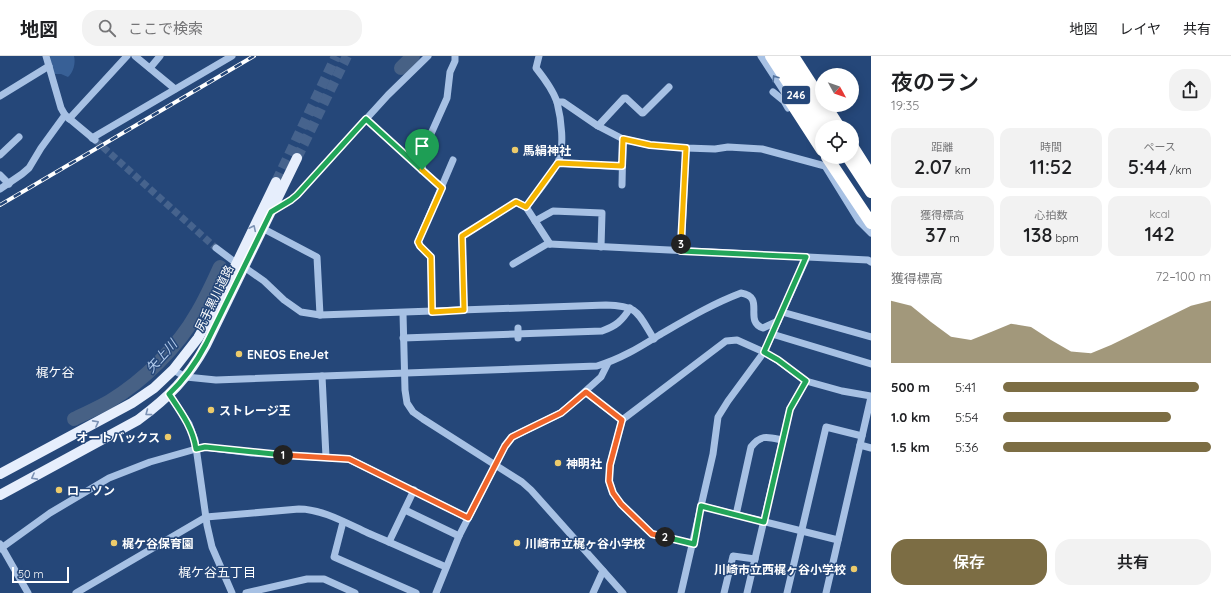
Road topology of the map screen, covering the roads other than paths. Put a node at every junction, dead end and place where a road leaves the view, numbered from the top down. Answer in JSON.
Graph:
{"nodes":[{"id":1,"x":46,"y":56,"type":"edge"},
{"id":2,"x":127,"y":56,"type":"edge"},
{"id":3,"x":135,"y":56,"type":"edge"},
{"id":4,"x":160,"y":56,"type":"edge"},
{"id":5,"x":232,"y":56,"type":"edge"},
{"id":6,"x":428,"y":56,"type":"edge"},
{"id":7,"x":455,"y":56,"type":"edge"},
{"id":8,"x":539,"y":56,"type":"edge"},
{"id":9,"x":761,"y":56,"type":"edge"},
{"id":10,"x":771,"y":56,"type":"edge"},
{"id":11,"x":782,"y":56,"type":"edge"},
{"id":12,"x":793,"y":56,"type":"edge"},
{"id":13,"x":49,"y":66,"type":"junction"},
{"id":14,"x":150,"y":68,"type":"junction"},
{"id":15,"x":811,"y":83,"type":"junction"},
{"id":16,"x":669,"y":87,"type":"dead end"},
{"id":17,"x":175,"y":89,"type":"junction"},
{"id":18,"x":815,"y":90,"type":"edge"},
{"id":19,"x":773,"y":92,"type":"dead end"},
{"id":20,"x":0,"y":96,"type":"edge"},
{"id":21,"x":786,"y":100,"type":"junction"},
{"id":22,"x":557,"y":102,"type":"junction"},
{"id":23,"x":67,"y":117,"type":"junction"},
{"id":24,"x":366,"y":119,"type":"junction"},
{"id":25,"x":824,"y":120,"type":"edge"},
{"id":26,"x":815,"y":124,"type":"edge"},
{"id":27,"x":598,"y":126,"type":"junction"},
{"id":28,"x":19,"y":137,"type":"dead end"},
{"id":29,"x":623,"y":139,"type":"junction"},
{"id":30,"x":815,"y":144,"type":"edge"},
{"id":31,"x":686,"y":148,"type":"junction"},
{"id":32,"x":0,"y":155,"type":"edge"},
{"id":33,"x":859,"y":156,"type":"edge"},
{"id":34,"x":297,"y":158,"type":"tunnel mouth"},
{"id":35,"x":453,"y":160,"type":"dead end"},
{"id":36,"x":558,"y":163,"type":"junction"},
{"id":37,"x":832,"y":164,"type":"edge"},
{"id":38,"x":841,"y":164,"type":"edge"},
{"id":39,"x":853,"y":164,"type":"edge"},
{"id":40,"x":622,"y":166,"type":"junction"},
{"id":41,"x":422,"y":170,"type":"junction"},
{"id":42,"x":869,"y":170,"type":"edge"},
{"id":43,"x":0,"y":175,"type":"edge"},
{"id":44,"x":276,"y":182,"type":"tunnel mouth"},
{"id":45,"x":9,"y":184,"type":"junction"},
{"id":46,"x":622,"y":185,"type":"dead end"},
{"id":47,"x":442,"y":188,"type":"junction"},
{"id":48,"x":0,"y":190,"type":"edge"},
{"id":49,"x":871,"y":192,"type":"edge"},
{"id":50,"x":526,"y":207,"type":"junction"},
{"id":51,"x":871,"y":209,"type":"edge"},
{"id":52,"x":271,"y":212,"type":"junction"},
{"id":53,"x":535,"y":221,"type":"junction"},
{"id":54,"x":871,"y":223,"type":"edge"},
{"id":55,"x":262,"y":228,"type":"junction"},
{"id":56,"x":871,"y":234,"type":"edge"},
{"id":57,"x":550,"y":244,"type":"junction"},
{"id":58,"x":601,"y":247,"type":"junction"},
{"id":59,"x":216,"y":248,"type":"tunnel mouth"},
{"id":60,"x":681,"y":251,"type":"junction"},
{"id":61,"x":806,"y":257,"type":"junction"},
{"id":62,"x":871,"y":262,"type":"edge"},
{"id":63,"x":513,"y":264,"type":"dead end"},
{"id":64,"x":240,"y":265,"type":"junction"},
{"id":65,"x":630,"y":308,"type":"junction"},
{"id":66,"x":464,"y":310,"type":"junction"},
{"id":67,"x":432,"y":312,"type":"junction"},
{"id":68,"x":782,"y":312,"type":"junction"},
{"id":69,"x":403,"y":313,"type":"junction"},
{"id":70,"x":320,"y":315,"type":"junction"},
{"id":71,"x":778,"y":321,"type":"junction"},
{"id":72,"x":772,"y":334,"type":"junction"},
{"id":73,"x":871,"y":337,"type":"edge"},
{"id":74,"x":403,"y":338,"type":"junction"},
{"id":75,"x":654,"y":339,"type":"junction"},
{"id":76,"x":764,"y":352,"type":"junction"},
{"id":77,"x":608,"y":363,"type":"junction"},
{"id":78,"x":871,"y":364,"type":"edge"},
{"id":79,"x":173,"y":370,"type":"junction"},
{"id":80,"x":404,"y":373,"type":"junction"},
{"id":81,"x":322,"y":376,"type":"junction"},
{"id":82,"x":186,"y":377,"type":"junction"},
{"id":83,"x":806,"y":381,"type":"junction"},
{"id":84,"x":586,"y":392,"type":"junction"},
{"id":85,"x":169,"y":394,"type":"junction"},
{"id":86,"x":871,"y":397,"type":"edge"},
{"id":87,"x":622,"y":420,"type":"junction"},
{"id":88,"x":862,"y":436,"type":"junction"},
{"id":89,"x":782,"y":440,"type":"junction"},
{"id":90,"x":860,"y":445,"type":"junction"},
{"id":91,"x":871,"y":448,"type":"edge"},
{"id":92,"x":196,"y":449,"type":"junction"},
{"id":93,"x":326,"y":457,"type":"junction"},
{"id":94,"x":495,"y":465,"type":"junction"},
{"id":95,"x":0,"y":474,"type":"edge"},
{"id":96,"x":414,"y":490,"type":"junction"},
{"id":97,"x":0,"y":495,"type":"edge"},
{"id":98,"x":701,"y":506,"type":"junction"},
{"id":99,"x":405,"y":510,"type":"junction"},
{"id":100,"x":736,"y":515,"type":"junction"},
{"id":101,"x":206,"y":517,"type":"junction"},
{"id":102,"x":468,"y":518,"type":"junction"},
{"id":103,"x":343,"y":522,"type":"junction"},
{"id":104,"x":764,"y":522,"type":"junction"},
{"id":105,"x":801,"y":531,"type":"junction"},
{"id":106,"x":459,"y":536,"type":"junction"},
{"id":107,"x":838,"y":540,"type":"junction"},
{"id":108,"x":389,"y":542,"type":"junction"},
{"id":109,"x":694,"y":544,"type":"junction"},
{"id":110,"x":0,"y":547,"type":"edge"},
{"id":111,"x":755,"y":559,"type":"junction"},
{"id":112,"x":446,"y":567,"type":"junction"},
{"id":113,"x":603,"y":571,"type":"junction"},
{"id":114,"x":28,"y":593,"type":"edge"},
{"id":115,"x":76,"y":593,"type":"edge"},
{"id":116,"x":232,"y":593,"type":"edge"},
{"id":117,"x":246,"y":593,"type":"edge"},
{"id":118,"x":355,"y":593,"type":"edge"},
{"id":119,"x":416,"y":593,"type":"edge"},
{"id":120,"x":436,"y":593,"type":"edge"},
{"id":121,"x":593,"y":593,"type":"edge"},
{"id":122,"x":623,"y":593,"type":"edge"},
{"id":123,"x":681,"y":593,"type":"edge"},
{"id":124,"x":724,"y":593,"type":"edge"},
{"id":125,"x":747,"y":593,"type":"edge"},
{"id":126,"x":787,"y":593,"type":"edge"},
{"id":127,"x":826,"y":593,"type":"edge"}],
"edges":[{"from":1,"to":13,"type":"street"},
{"from":2,"to":23,"type":"street"},
{"from":3,"to":14,"type":"street"},
{"from":4,"to":14,"type":"street"},
{"from":5,"to":17,"type":"street"},
{"from":6,"to":24,"type":"street"},
{"from":7,"to":41,"type":"street"},
{"from":8,"to":22,"type":"street"},
{"from":21,"to":9,"type":"street","one_way":true},
{"from":10,"to":26,"type":"highway","number":"246","bridge":true},
{"from":11,"to":25,"type":"highway","number":"246","bridge":true},
{"from":12,"to":15,"type":"highway"},
{"from":13,"to":20,"type":"street"},
{"from":13,"to":23,"type":"street"},
{"from":14,"to":17,"type":"street"},
{"from":15,"to":18,"type":"highway"},
{"from":15,"to":21,"type":"street"},
{"from":16,"to":27,"type":"street"},
{"from":17,"to":23,"type":"street"},
{"from":19,"to":21,"type":"street"},
{"from":21,"to":30,"type":"highway"},
{"from":22,"to":27,"type":"street"},
{"from":22,"to":36,"type":"street"},
{"from":23,"to":45,"type":"street"},
{"from":24,"to":41,"type":"street"},
{"from":24,"to":52,"type":"street"},
{"from":27,"to":29,"type":"street"},
{"from":28,"to":32,"type":"street"},
{"from":29,"to":31,"type":"street"},
{"from":29,"to":40,"type":"street"},
{"from":31,"to":56,"type":"street"},
{"from":31,"to":60,"type":"street"},
{"from":33,"to":42,"type":"highway"},
{"from":34,"to":52,"type":"main road","name":"尻手黒川道路"},
{"from":35,"to":47,"type":"street"},
{"from":36,"to":40,"type":"street"},
{"from":36,"to":50,"type":"street"},
{"from":37,"to":54,"type":"highway"},
{"from":38,"to":51,"type":"highway"},
{"from":39,"to":49,"type":"highway"},
{"from":40,"to":46,"type":"street"},
{"from":41,"to":47,"type":"street"},
{"from":43,"to":45,"type":"street"},
{"from":64,"to":44,"type":"main road","name":"尻手黒川道路","one_way":true},
{"from":45,"to":48,"type":"street"},
{"from":47,"to":67,"type":"street"},
{"from":50,"to":53,"type":"street"},
{"from":50,"to":66,"type":"street"},
{"from":52,"to":55,"type":"main road","name":"尻手黒川道路"},
{"from":53,"to":57,"type":"street"},
{"from":53,"to":58,"type":"street"},
{"from":55,"to":64,"type":"main road","name":"尻手黒川道路"},
{"from":55,"to":70,"type":"street"},
{"from":57,"to":58,"type":"street"},
{"from":57,"to":63,"type":"street"},
{"from":58,"to":60,"type":"street"},
{"from":59,"to":64,"type":"street"},
{"from":60,"to":61,"type":"street"},
{"from":61,"to":62,"type":"street"},
{"from":61,"to":68,"type":"street"},
{"from":64,"to":70,"type":"street"},
{"from":64,"to":79,"type":"main road","name":"尻手黒川道路"},
{"from":64,"to":82,"type":"main road","name":"尻手黒川道路"},
{"from":65,"to":66,"type":"street"},
{"from":65,"to":74,"type":"street"},
{"from":65,"to":75,"type":"street"},
{"from":66,"to":67,"type":"street"},
{"from":67,"to":69,"type":"street"},
{"from":68,"to":71,"type":"street"},
{"from":68,"to":73,"type":"street"},
{"from":69,"to":70,"type":"street"},
{"from":69,"to":74,"type":"street"},
{"from":71,"to":72,"type":"street"},
{"from":71,"to":75,"type":"street"},
{"from":72,"to":76,"type":"street"},
{"from":72,"to":78,"type":"street"},
{"from":74,"to":80,"type":"street"},
{"from":75,"to":77,"type":"street"},
{"from":76,"to":83,"type":"street"},
{"from":76,"to":87,"type":"street"},
{"from":76,"to":98,"type":"street"},
{"from":77,"to":80,"type":"street"},
{"from":77,"to":84,"type":"street"},
{"from":79,"to":82,"type":"street"},
{"from":95,"to":79,"type":"main road","name":"尻手黒川道路","one_way":true},
{"from":80,"to":81,"type":"street"},
{"from":80,"to":94,"type":"street"},
{"from":81,"to":82,"type":"street"},
{"from":81,"to":93,"type":"street"},
{"from":82,"to":85,"type":"main road","name":"尻手黒川道路"},
{"from":83,"to":86,"type":"street"},
{"from":83,"to":89,"type":"street"},
{"from":84,"to":87,"type":"street"},
{"from":84,"to":94,"type":"street"},
{"from":85,"to":92,"type":"street"},
{"from":85,"to":97,"type":"main road","name":"尻手黒川道路","one_way":true},
{"from":86,"to":88,"type":"street"},
{"from":87,"to":109,"type":"street"},
{"from":88,"to":90,"type":"street"},
{"from":88,"to":105,"type":"street"},
{"from":89,"to":100,"type":"street"},
{"from":89,"to":104,"type":"street"},
{"from":90,"to":91,"type":"street"},
{"from":90,"to":107,"type":"street"},
{"from":92,"to":93,"type":"street"},
{"from":92,"to":101,"type":"street"},
{"from":92,"to":110,"type":"street"},
{"from":93,"to":96,"type":"street"},
{"from":94,"to":102,"type":"street"},
{"from":94,"to":113,"type":"street"},
{"from":96,"to":99,"type":"street"},
{"from":96,"to":102,"type":"street"},
{"from":98,"to":100,"type":"street"},
{"from":98,"to":109,"type":"street"},
{"from":99,"to":106,"type":"street"},
{"from":99,"to":108,"type":"street"},
{"from":100,"to":104,"type":"street"},
{"from":101,"to":103,"type":"street"},
{"from":101,"to":115,"type":"street"},
{"from":101,"to":116,"type":"street"},
{"from":102,"to":106,"type":"street"},
{"from":103,"to":108,"type":"street"},
{"from":103,"to":119,"type":"street"},
{"from":104,"to":105,"type":"street"},
{"from":104,"to":111,"type":"street"},
{"from":105,"to":107,"type":"street"},
{"from":105,"to":126,"type":"street"},
{"from":106,"to":112,"type":"street"},
{"from":107,"to":127,"type":"street"},
{"from":108,"to":112,"type":"street"},
{"from":109,"to":123,"type":"street"},
{"from":110,"to":114,"type":"street"},
{"from":111,"to":124,"type":"street"},
{"from":111,"to":125,"type":"street"},
{"from":112,"to":120,"type":"street"},
{"from":113,"to":121,"type":"street"},
{"from":113,"to":122,"type":"street"},
{"from":117,"to":118,"type":"street"}]}
